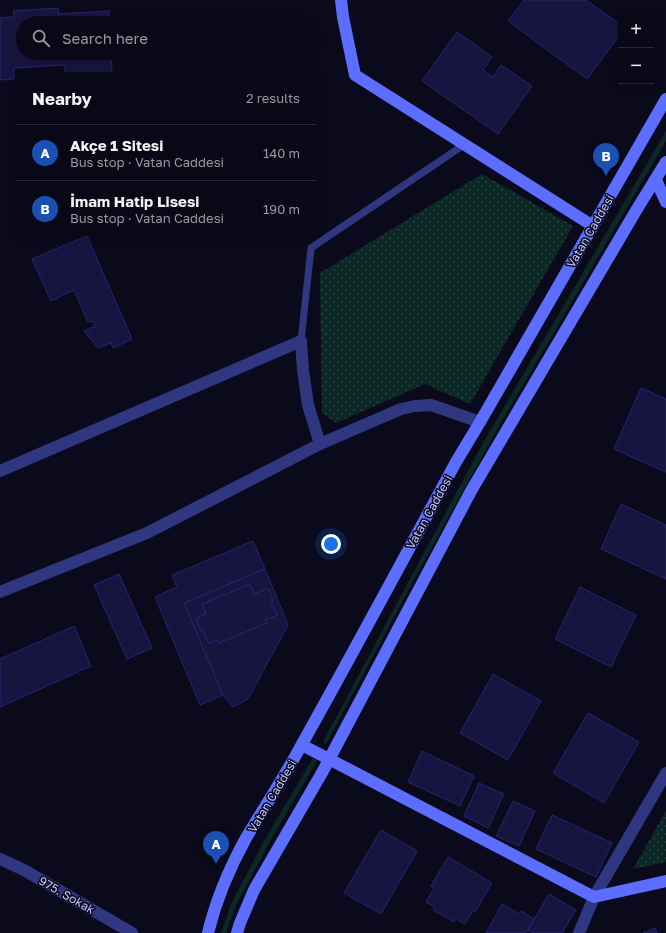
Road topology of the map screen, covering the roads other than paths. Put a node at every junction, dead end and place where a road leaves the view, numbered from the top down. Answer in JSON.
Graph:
{"nodes":[{"id":1,"x":341,"y":0,"type":"edge"},
{"id":2,"x":666,"y":99,"type":"edge"},
{"id":3,"x":465,"y":144,"type":"junction"},
{"id":4,"x":666,"y":162,"type":"edge"},
{"id":5,"x":656,"y":180,"type":"junction"},
{"id":6,"x":666,"y":202,"type":"edge"},
{"id":7,"x":593,"y":226,"type":"junction"},
{"id":8,"x":302,"y":341,"type":"junction"},
{"id":9,"x":480,"y":422,"type":"junction"},
{"id":10,"x":320,"y":444,"type":"junction"},
{"id":11,"x":0,"y":471,"type":"edge"},
{"id":12,"x":0,"y":592,"type":"edge"},
{"id":13,"x":302,"y":745,"type":"junction"},
{"id":14,"x":328,"y":759,"type":"junction"},
{"id":15,"x":666,"y":773,"type":"edge"},
{"id":16,"x":0,"y":859,"type":"edge"},
{"id":17,"x":666,"y":881,"type":"edge"},
{"id":18,"x":594,"y":897,"type":"junction"},
{"id":19,"x":132,"y":933,"type":"edge"},
{"id":20,"x":208,"y":933,"type":"edge"},
{"id":21,"x":237,"y":933,"type":"edge"},
{"id":22,"x":579,"y":933,"type":"edge"}],
"edges":[{"from":1,"to":3,"type":"main road"},
{"from":2,"to":7,"type":"main road","name":"Vatan Caddesi"},
{"from":3,"to":7,"type":"main road"},
{"from":3,"to":8,"type":"lane"},
{"from":4,"to":5,"type":"main road"},
{"from":5,"to":6,"type":"main road"},
{"from":5,"to":14,"type":"main road"},
{"from":7,"to":9,"type":"main road","name":"Vatan Caddesi"},
{"from":8,"to":10,"type":"street"},
{"from":8,"to":11,"type":"street"},
{"from":9,"to":10,"type":"street"},
{"from":9,"to":13,"type":"main road","name":"Vatan Caddesi"},
{"from":10,"to":12,"type":"street"},
{"from":13,"to":14,"type":"main road"},
{"from":13,"to":20,"type":"main road","name":"Vatan Caddesi"},
{"from":14,"to":18,"type":"main road"},
{"from":14,"to":21,"type":"main road"},
{"from":15,"to":18,"type":"street"},
{"from":16,"to":19,"type":"street","name":"975. Sokak"},
{"from":17,"to":18,"type":"main road"},
{"from":18,"to":22,"type":"street"}]}
